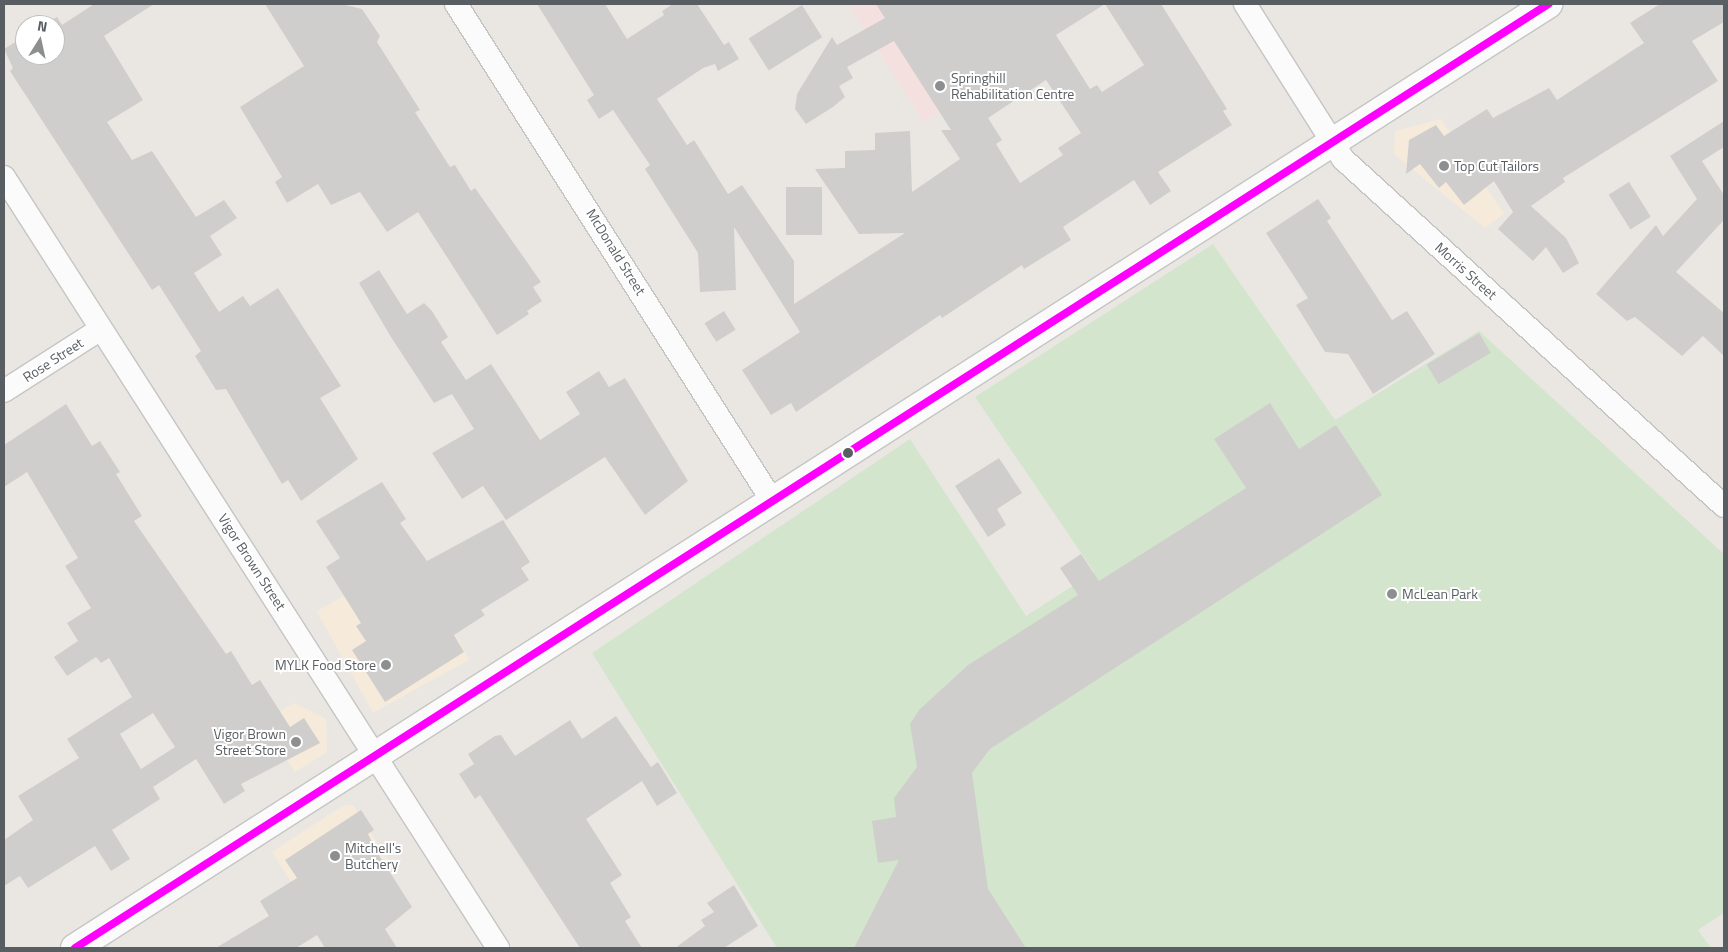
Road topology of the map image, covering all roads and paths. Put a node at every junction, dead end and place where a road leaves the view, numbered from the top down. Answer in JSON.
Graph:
{"nodes":[{"id":1,"x":456,"y":4,"type":"edge"},
{"id":2,"x":1245,"y":4,"type":"edge"},
{"id":3,"x":1548,"y":4,"type":"edge"},
{"id":4,"x":1334,"y":142,"type":"junction"},
{"id":5,"x":4,"y":177,"type":"edge"},
{"id":6,"x":101,"y":329,"type":"junction"},
{"id":7,"x":4,"y":391,"type":"edge"},
{"id":8,"x":773,"y":502,"type":"junction"},
{"id":9,"x":1724,"y":506,"type":"edge"},
{"id":10,"x":376,"y":757,"type":"junction"},
{"id":11,"x":75,"y":948,"type":"edge"},
{"id":12,"x":498,"y":948,"type":"edge"}],
"edges":[{"from":1,"to":8,"type":"street","name":"McDonald Street"},
{"from":2,"to":4,"type":"street","name":"Morris Street"},
{"from":3,"to":4,"type":"main road"},
{"from":4,"to":8,"type":"main road"},
{"from":4,"to":9,"type":"street","name":"Morris Street"},
{"from":5,"to":6,"type":"street","name":"Vigor Brown Street"},
{"from":6,"to":7,"type":"street","name":"Rose Street"},
{"from":6,"to":10,"type":"street","name":"Vigor Brown Street"},
{"from":8,"to":10,"type":"main road"},
{"from":10,"to":11,"type":"main road"},
{"from":10,"to":12,"type":"street","name":"Vigor Brown Street"}]}
